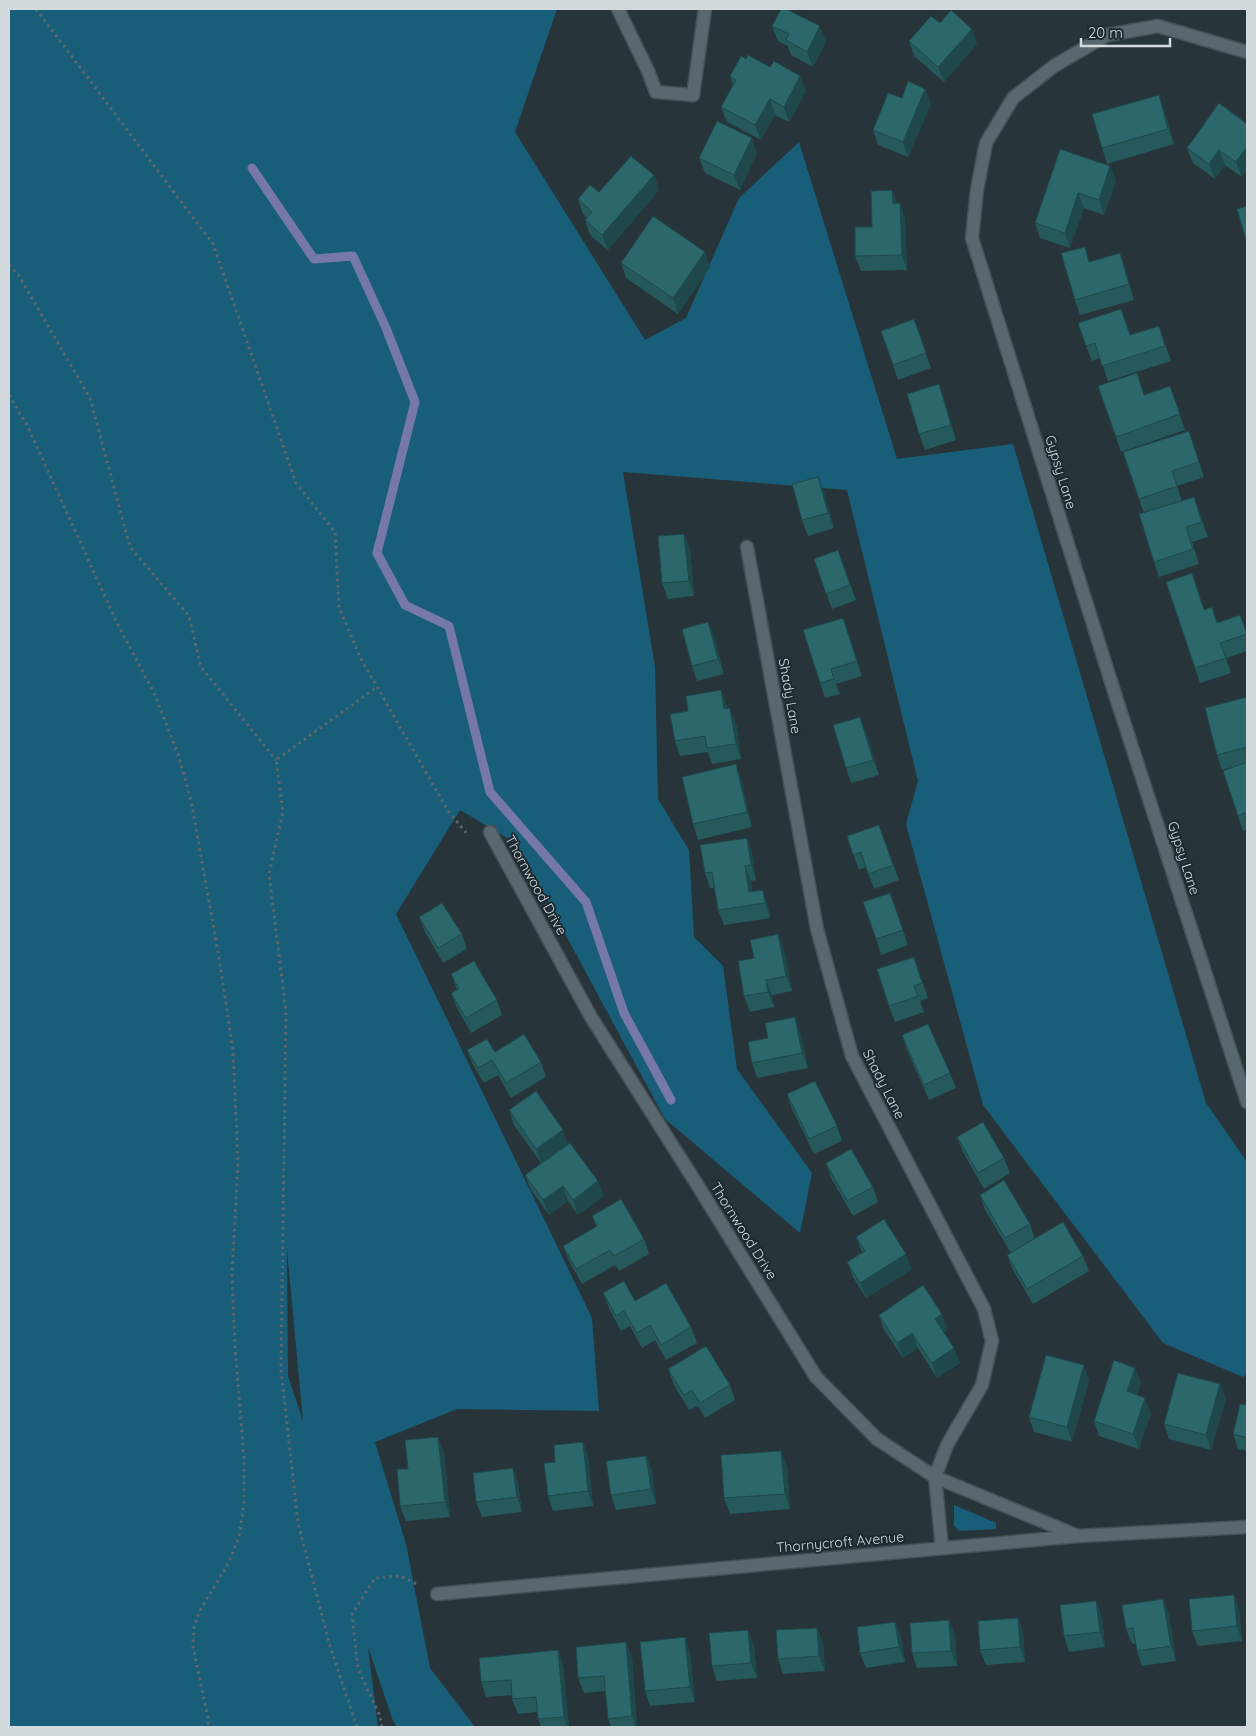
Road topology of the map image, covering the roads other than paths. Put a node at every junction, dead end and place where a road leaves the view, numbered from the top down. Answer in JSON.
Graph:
{"nodes":[{"id":1,"x":618,"y":9,"type":"edge"},
{"id":2,"x":705,"y":9,"type":"edge"},
{"id":3,"x":1247,"y":52,"type":"edge"},
{"id":4,"x":747,"y":547,"type":"dead end"},
{"id":5,"x":490,"y":832,"type":"road end"},
{"id":6,"x":1247,"y":1102,"type":"edge"},
{"id":7,"x":935,"y":1477,"type":"junction"},
{"id":8,"x":1247,"y":1527,"type":"edge"},
{"id":9,"x":1078,"y":1536,"type":"junction"},
{"id":10,"x":942,"y":1548,"type":"junction"},
{"id":11,"x":437,"y":1594,"type":"road end"}],
"edges":[{"from":1,"to":2,"type":"street"},
{"from":3,"to":6,"type":"street","name":"Gypsy Lane"},
{"from":4,"to":7,"type":"street","name":"Shady Lane"},
{"from":5,"to":7,"type":"street","name":"Thornwood Drive"},
{"from":7,"to":9,"type":"street","name":"Thornwood Drive"},
{"from":7,"to":10,"type":"street","name":"Shady Lane"},
{"from":8,"to":9,"type":"street","name":"Thornycroft Avenue"},
{"from":9,"to":10,"type":"street","name":"Thornycroft Avenue"},
{"from":10,"to":11,"type":"street","name":"Thornycroft Avenue"}]}
